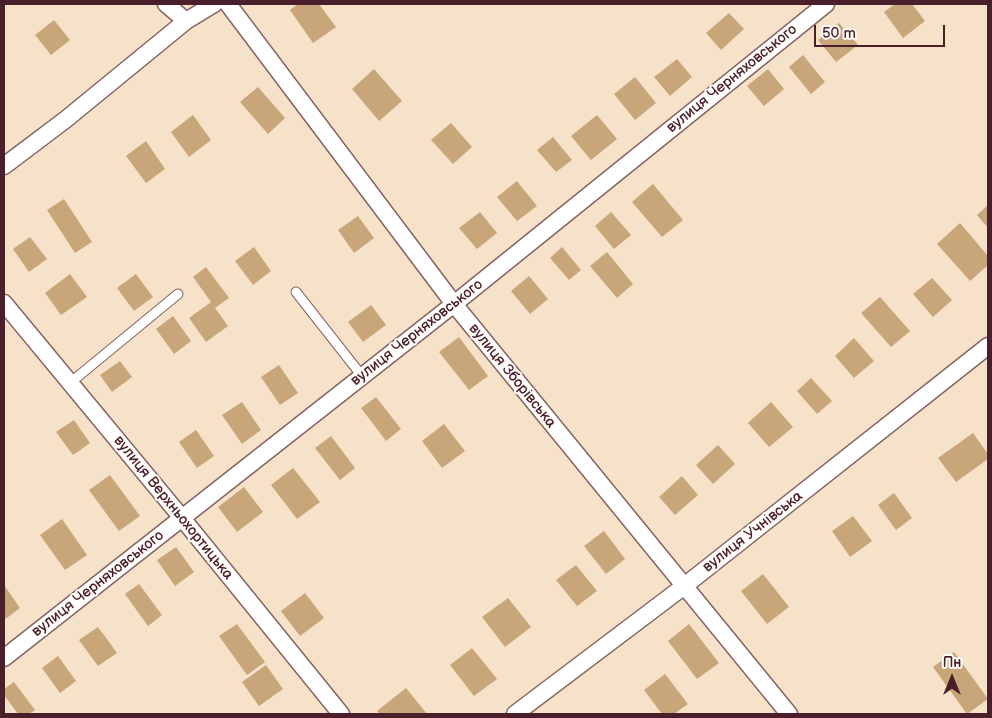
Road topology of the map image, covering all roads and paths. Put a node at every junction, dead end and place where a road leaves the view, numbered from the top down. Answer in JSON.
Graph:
{"nodes":[{"id":1,"x":166,"y":4,"type":"edge"},
{"id":2,"x":214,"y":4,"type":"edge"},
{"id":3,"x":228,"y":4,"type":"edge"},
{"id":4,"x":826,"y":4,"type":"edge"},
{"id":5,"x":186,"y":21,"type":"junction"},
{"id":6,"x":4,"y":166,"type":"edge"},
{"id":7,"x":296,"y":292,"type":"dead end"},
{"id":8,"x":178,"y":294,"type":"dead end"},
{"id":9,"x":4,"y":303,"type":"edge"},
{"id":10,"x":454,"y":304,"type":"junction"},
{"id":11,"x":988,"y":346,"type":"edge"},
{"id":12,"x":362,"y":376,"type":"junction"},
{"id":13,"x":70,"y":383,"type":"junction"},
{"id":14,"x":182,"y":518,"type":"junction"},
{"id":15,"x":683,"y":587,"type":"junction"},
{"id":16,"x":4,"y":658,"type":"edge"},
{"id":17,"x":341,"y":714,"type":"edge"},
{"id":18,"x":515,"y":714,"type":"edge"},
{"id":19,"x":789,"y":714,"type":"edge"}],
"edges":[{"from":1,"to":5,"type":"street"},
{"from":2,"to":5,"type":"street"},
{"from":3,"to":10,"type":"street","name":"вулиця Зборівська"},
{"from":4,"to":10,"type":"street","name":"вулиця Черняховського"},
{"from":5,"to":6,"type":"street"},
{"from":7,"to":12,"type":"lane"},
{"from":8,"to":13,"type":"lane"},
{"from":9,"to":13,"type":"street","name":"вулиця Верхньохортицька"},
{"from":10,"to":12,"type":"street","name":"вулиця Черняховського"},
{"from":10,"to":15,"type":"street","name":"вулиця Зборівська"},
{"from":11,"to":15,"type":"street","name":"вулиця Учнівська"},
{"from":12,"to":14,"type":"street","name":"вулиця Черняховського"},
{"from":13,"to":14,"type":"street","name":"вулиця Верхньохортицька"},
{"from":14,"to":16,"type":"street","name":"вулиця Черняховського"},
{"from":14,"to":17,"type":"street","name":"вулиця Верхньохортицька"},
{"from":15,"to":18,"type":"street","name":"вулиця Учнівська"},
{"from":15,"to":19,"type":"street","name":"вулиця Зборівська"}]}
